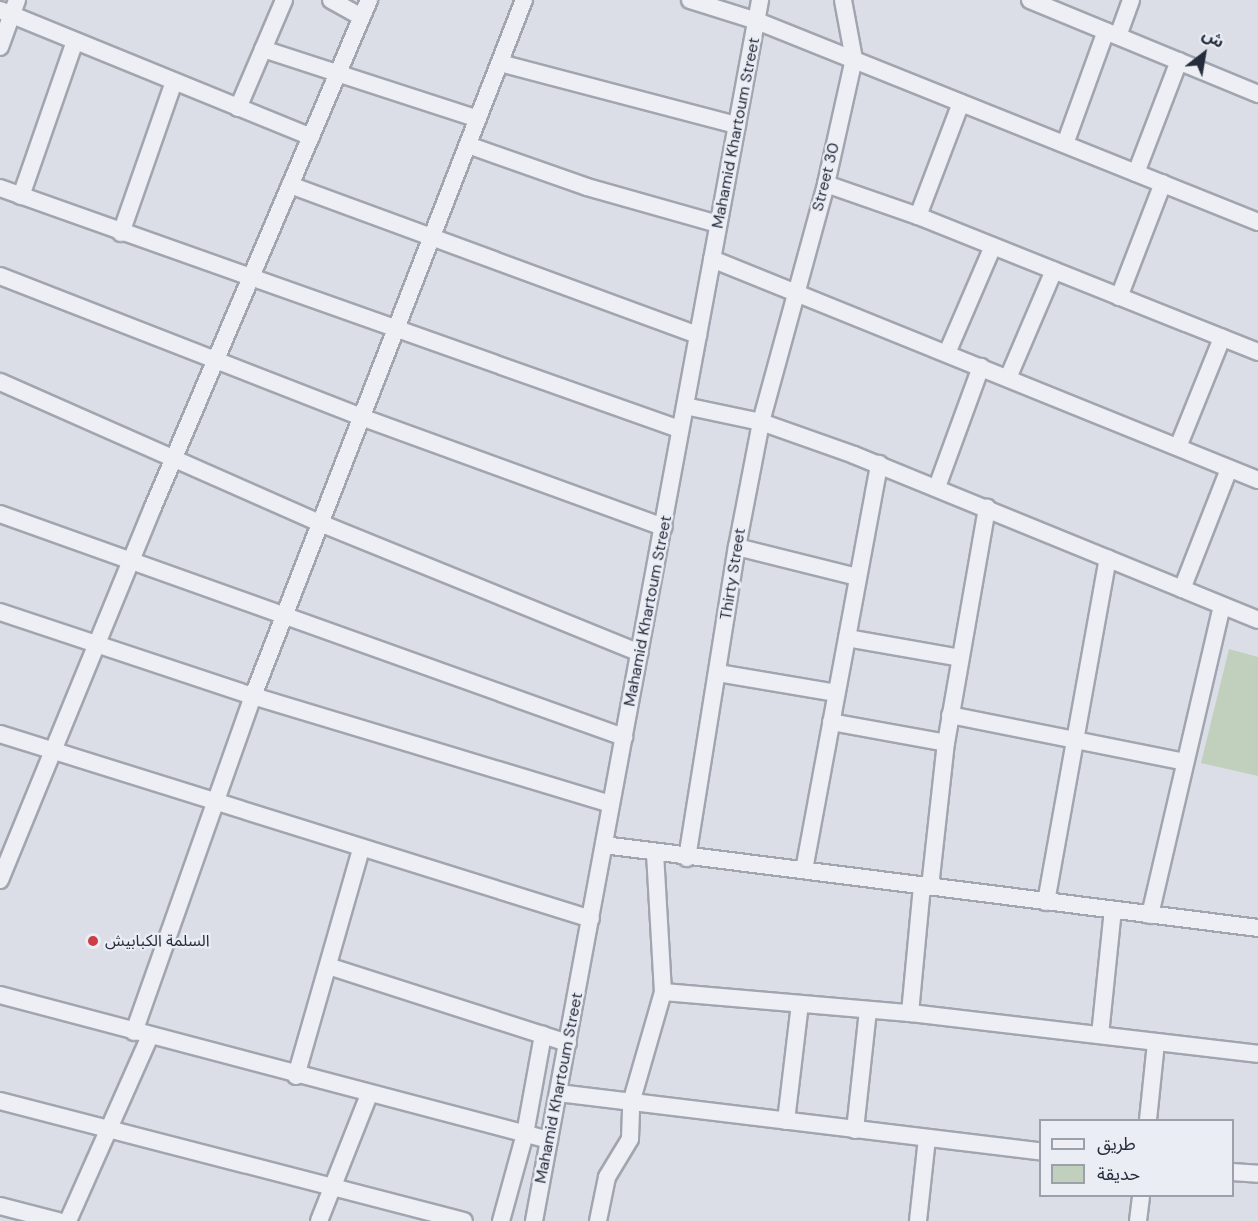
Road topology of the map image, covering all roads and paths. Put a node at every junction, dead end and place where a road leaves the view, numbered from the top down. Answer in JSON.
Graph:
{"nodes":[{"id":1,"x":284,"y":0,"type":"edge"},
{"id":2,"x":331,"y":0,"type":"edge"},
{"id":3,"x":369,"y":0,"type":"edge"},
{"id":4,"x":524,"y":0,"type":"edge"},
{"id":5,"x":690,"y":0,"type":"edge"},
{"id":6,"x":760,"y":0,"type":"edge"},
{"id":7,"x":843,"y":0,"type":"edge"},
{"id":8,"x":1030,"y":0,"type":"edge"},
{"id":9,"x":1131,"y":0,"type":"edge"},
{"id":10,"x":10,"y":8,"type":"edge"},
{"id":11,"x":362,"y":17,"type":"junction"},
{"id":12,"x":757,"y":21,"type":"junction"},
{"id":13,"x":1112,"y":33,"type":"junction"},
{"id":14,"x":75,"y":41,"type":"junction"},
{"id":15,"x":0,"y":47,"type":"edge"},
{"id":16,"x":263,"y":49,"type":"junction"},
{"id":17,"x":854,"y":59,"type":"junction"},
{"id":18,"x":1179,"y":61,"type":"junction"},
{"id":19,"x":500,"y":63,"type":"junction"},
{"id":20,"x":337,"y":75,"type":"junction"},
{"id":21,"x":174,"y":82,"type":"junction"},
{"id":22,"x":1258,"y":94,"type":"edge"},
{"id":23,"x":962,"y":103,"type":"junction"},
{"id":24,"x":238,"y":108,"type":"junction"},
{"id":25,"x":478,"y":120,"type":"junction"},
{"id":26,"x":737,"y":125,"type":"junction"},
{"id":27,"x":311,"y":137,"type":"junction"},
{"id":28,"x":1065,"y":144,"type":"junction"},
{"id":29,"x":468,"y":146,"type":"junction"},
{"id":30,"x":1136,"y":173,"type":"junction"},
{"id":31,"x":1163,"y":183,"type":"junction"},
{"id":32,"x":826,"y":184,"type":"junction"},
{"id":33,"x":290,"y":185,"type":"junction"},
{"id":34,"x":0,"y":188,"type":"edge"},
{"id":35,"x":21,"y":196,"type":"junction"},
{"id":36,"x":918,"y":216,"type":"junction"},
{"id":37,"x":1258,"y":222,"type":"edge"},
{"id":38,"x":718,"y":224,"type":"junction"},
{"id":39,"x":121,"y":233,"type":"junction"},
{"id":40,"x":431,"y":238,"type":"junction"},
{"id":41,"x":993,"y":246,"type":"junction"},
{"id":42,"x":712,"y":259,"type":"junction"},
{"id":43,"x":1054,"y":270,"type":"junction"},
{"id":44,"x":0,"y":276,"type":"edge"},
{"id":45,"x":252,"y":277,"type":"junction"},
{"id":46,"x":794,"y":293,"type":"junction"},
{"id":47,"x":1119,"y":297,"type":"junction"},
{"id":48,"x":395,"y":326,"type":"junction"},
{"id":49,"x":698,"y":335,"type":"junction"},
{"id":50,"x":1222,"y":338,"type":"junction"},
{"id":51,"x":1258,"y":352,"type":"edge"},
{"id":52,"x":947,"y":353,"type":"junction"},
{"id":53,"x":216,"y":361,"type":"junction"},
{"id":54,"x":981,"y":367,"type":"junction"},
{"id":55,"x":1008,"y":378,"type":"junction"},
{"id":56,"x":0,"y":382,"type":"edge"},
{"id":57,"x":685,"y":406,"type":"junction"},
{"id":58,"x":361,"y":417,"type":"junction"},
{"id":59,"x":761,"y":422,"type":"junction"},
{"id":60,"x":679,"y":429,"type":"junction"},
{"id":61,"x":1178,"y":447,"type":"junction"},
{"id":62,"x":174,"y":458,"type":"junction"},
{"id":63,"x":879,"y":464,"type":"junction"},
{"id":64,"x":1229,"y":469,"type":"junction"},
{"id":65,"x":1258,"y":480,"type":"edge"},
{"id":66,"x":937,"y":487,"type":"junction"},
{"id":67,"x":987,"y":508,"type":"junction"},
{"id":68,"x":0,"y":514,"type":"edge"},
{"id":69,"x":320,"y":523,"type":"junction"},
{"id":70,"x":664,"y":527,"type":"junction"},
{"id":71,"x":737,"y":546,"type":"junction"},
{"id":72,"x":1108,"y":559,"type":"junction"},
{"id":73,"x":131,"y":563,"type":"junction"},
{"id":74,"x":857,"y":577,"type":"junction"},
{"id":75,"x":1182,"y":590,"type":"junction"},
{"id":76,"x":1222,"y":606,"type":"junction"},
{"id":77,"x":0,"y":612,"type":"edge"},
{"id":78,"x":284,"y":617,"type":"junction"},
{"id":79,"x":1258,"y":620,"type":"edge"},
{"id":80,"x":847,"y":638,"type":"junction"},
{"id":81,"x":97,"y":643,"type":"junction"},
{"id":82,"x":640,"y":653,"type":"junction"},
{"id":83,"x":960,"y":658,"type":"junction"},
{"id":84,"x":718,"y":674,"type":"junction"},
{"id":85,"x":836,"y":693,"type":"junction"},
{"id":86,"x":254,"y":696,"type":"junction"},
{"id":87,"x":950,"y":715,"type":"junction"},
{"id":88,"x":831,"y":722,"type":"junction"},
{"id":89,"x":0,"y":734,"type":"edge"},
{"id":90,"x":624,"y":737,"type":"junction"},
{"id":91,"x":1074,"y":740,"type":"junction"},
{"id":92,"x":945,"y":742,"type":"junction"},
{"id":93,"x":52,"y":751,"type":"junction"},
{"id":94,"x":1185,"y":762,"type":"junction"},
{"id":95,"x":215,"y":804,"type":"junction"},
{"id":96,"x":611,"y":804,"type":"junction"},
{"id":97,"x":604,"y":846,"type":"junction"},
{"id":98,"x":361,"y":849,"type":"junction"},
{"id":99,"x":655,"y":852,"type":"junction"},
{"id":100,"x":687,"y":858,"type":"junction"},
{"id":101,"x":804,"y":870,"type":"junction"},
{"id":102,"x":0,"y":880,"type":"edge"},
{"id":103,"x":926,"y":887,"type":"junction"},
{"id":104,"x":1046,"y":902,"type":"junction"},
{"id":105,"x":1113,"y":910,"type":"junction"},
{"id":106,"x":1150,"y":915,"type":"junction"},
{"id":107,"x":591,"y":919,"type":"junction"},
{"id":108,"x":1258,"y":928,"type":"edge"},
{"id":109,"x":328,"y":966,"type":"junction"},
{"id":110,"x":663,"y":992,"type":"junction"},
{"id":111,"x":0,"y":994,"type":"edge"},
{"id":112,"x":800,"y":1004,"type":"junction"},
{"id":113,"x":868,"y":1011,"type":"junction"},
{"id":114,"x":909,"y":1013,"type":"junction"},
{"id":115,"x":142,"y":1034,"type":"junction"},
{"id":116,"x":543,"y":1035,"type":"junction"},
{"id":117,"x":1100,"y":1035,"type":"junction"},
{"id":118,"x":1156,"y":1042,"type":"junction"},
{"id":119,"x":568,"y":1043,"type":"junction"},
{"id":120,"x":1258,"y":1054,"type":"edge"},
{"id":121,"x":296,"y":1076,"type":"junction"},
{"id":122,"x":558,"y":1094,"type":"junction"},
{"id":123,"x":369,"y":1095,"type":"junction"},
{"id":124,"x":0,"y":1101,"type":"edge"},
{"id":125,"x":632,"y":1102,"type":"junction"},
{"id":126,"x":1149,"y":1119,"type":"edge"},
{"id":127,"x":786,"y":1121,"type":"junction"},
{"id":128,"x":108,"y":1130,"type":"junction"},
{"id":129,"x":855,"y":1130,"type":"junction"},
{"id":130,"x":525,"y":1134,"type":"junction"},
{"id":131,"x":927,"y":1138,"type":"junction"},
{"id":132,"x":549,"y":1140,"type":"junction"},
{"id":133,"x":1039,"y":1150,"type":"edge"},
{"id":134,"x":1234,"y":1172,"type":"edge"},
{"id":135,"x":1258,"y":1174,"type":"edge"},
{"id":136,"x":332,"y":1189,"type":"junction"},
{"id":137,"x":1141,"y":1197,"type":"edge"},
{"id":138,"x":0,"y":1206,"type":"edge"},
{"id":139,"x":58,"y":1221,"type":"edge"},
{"id":140,"x":68,"y":1221,"type":"edge"},
{"id":141,"x":319,"y":1221,"type":"edge"},
{"id":142,"x":464,"y":1221,"type":"edge"},
{"id":143,"x":501,"y":1221,"type":"edge"},
{"id":144,"x":534,"y":1221,"type":"edge"},
{"id":145,"x":599,"y":1221,"type":"edge"},
{"id":146,"x":918,"y":1221,"type":"edge"},
{"id":147,"x":1138,"y":1221,"type":"edge"}],
"edges":[{"from":1,"to":16,"type":"street"},
{"from":2,"to":11,"type":"street"},
{"from":3,"to":11,"type":"street"},
{"from":4,"to":19,"type":"street"},
{"from":5,"to":12,"type":"street"},
{"from":6,"to":12,"type":"street","name":"Mahamid Khartoum Street"},
{"from":7,"to":17,"type":"street"},
{"from":8,"to":13,"type":"street"},
{"from":9,"to":13,"type":"street"},
{"from":10,"to":14,"type":"street"},
{"from":10,"to":15,"type":"street"},
{"from":11,"to":20,"type":"street"},
{"from":12,"to":17,"type":"street"},
{"from":12,"to":26,"type":"street","name":"Mahamid Khartoum Street"},
{"from":13,"to":18,"type":"street"},
{"from":13,"to":28,"type":"street"},
{"from":14,"to":21,"type":"street"},
{"from":14,"to":35,"type":"street"},
{"from":16,"to":20,"type":"street"},
{"from":16,"to":24,"type":"street"},
{"from":17,"to":23,"type":"street"},
{"from":17,"to":32,"type":"street","name":"Street 30"},
{"from":18,"to":22,"type":"street"},
{"from":18,"to":30,"type":"street"},
{"from":19,"to":25,"type":"street"},
{"from":19,"to":26,"type":"street"},
{"from":20,"to":25,"type":"street"},
{"from":20,"to":27,"type":"street"},
{"from":21,"to":24,"type":"street"},
{"from":21,"to":39,"type":"street"},
{"from":23,"to":28,"type":"street"},
{"from":23,"to":36,"type":"street"},
{"from":24,"to":27,"type":"street"},
{"from":25,"to":29,"type":"street"},
{"from":26,"to":38,"type":"street","name":"Mahamid Khartoum Street"},
{"from":27,"to":33,"type":"street"},
{"from":28,"to":30,"type":"street"},
{"from":29,"to":38,"type":"street"},
{"from":29,"to":40,"type":"street"},
{"from":30,"to":31,"type":"street"},
{"from":31,"to":37,"type":"street"},
{"from":31,"to":47,"type":"street"},
{"from":32,"to":36,"type":"street"},
{"from":32,"to":46,"type":"street","name":"Street 30"},
{"from":33,"to":40,"type":"street"},
{"from":33,"to":45,"type":"street"},
{"from":34,"to":35,"type":"street"},
{"from":35,"to":39,"type":"street"},
{"from":36,"to":41,"type":"street"},
{"from":38,"to":42,"type":"street","name":"Mahamid Khartoum Street"},
{"from":39,"to":45,"type":"street"},
{"from":40,"to":48,"type":"street"},
{"from":40,"to":49,"type":"street"},
{"from":41,"to":43,"type":"street"},
{"from":41,"to":52,"type":"street"},
{"from":42,"to":46,"type":"street"},
{"from":42,"to":49,"type":"street","name":"Mahamid Khartoum Street"},
{"from":43,"to":47,"type":"street"},
{"from":43,"to":55,"type":"street"},
{"from":44,"to":53,"type":"street"},
{"from":45,"to":48,"type":"street"},
{"from":45,"to":53,"type":"street"},
{"from":46,"to":52,"type":"street"},
{"from":46,"to":59,"type":"street","name":"Thirty Street"},
{"from":47,"to":50,"type":"street"},
{"from":48,"to":58,"type":"street"},
{"from":48,"to":60,"type":"street"},
{"from":49,"to":57,"type":"street","name":"Mahamid Khartoum Street"},
{"from":50,"to":51,"type":"street"},
{"from":50,"to":61,"type":"street"},
{"from":52,"to":54,"type":"street"},
{"from":53,"to":58,"type":"street"},
{"from":53,"to":62,"type":"street"},
{"from":54,"to":55,"type":"street"},
{"from":54,"to":66,"type":"street"},
{"from":55,"to":61,"type":"street"},
{"from":56,"to":62,"type":"street"},
{"from":57,"to":59,"type":"street"},
{"from":57,"to":60,"type":"street","name":"Mahamid Khartoum Street"},
{"from":58,"to":69,"type":"street"},
{"from":58,"to":70,"type":"street"},
{"from":59,"to":63,"type":"street"},
{"from":59,"to":71,"type":"street","name":"Thirty Street"},
{"from":60,"to":70,"type":"street","name":"Mahamid Khartoum Street"},
{"from":61,"to":64,"type":"street"},
{"from":62,"to":69,"type":"street"},
{"from":62,"to":73,"type":"street"},
{"from":63,"to":66,"type":"street"},
{"from":63,"to":74,"type":"street"},
{"from":64,"to":65,"type":"street"},
{"from":64,"to":75,"type":"street"},
{"from":66,"to":67,"type":"street"},
{"from":67,"to":72,"type":"street"},
{"from":67,"to":83,"type":"street"},
{"from":68,"to":73,"type":"street"},
{"from":69,"to":78,"type":"street"},
{"from":69,"to":82,"type":"street"},
{"from":70,"to":82,"type":"street","name":"Mahamid Khartoum Street"},
{"from":71,"to":74,"type":"street"},
{"from":71,"to":84,"type":"street","name":"Thirty Street"},
{"from":72,"to":75,"type":"street"},
{"from":72,"to":91,"type":"street"},
{"from":73,"to":78,"type":"street"},
{"from":73,"to":81,"type":"street"},
{"from":74,"to":80,"type":"street"},
{"from":75,"to":76,"type":"street"},
{"from":76,"to":79,"type":"street"},
{"from":76,"to":94,"type":"street"},
{"from":77,"to":81,"type":"street"},
{"from":78,"to":86,"type":"street"},
{"from":78,"to":90,"type":"street"},
{"from":80,"to":83,"type":"street"},
{"from":80,"to":85,"type":"street"},
{"from":81,"to":86,"type":"street"},
{"from":81,"to":93,"type":"street"},
{"from":82,"to":90,"type":"street","name":"Mahamid Khartoum Street"},
{"from":83,"to":87,"type":"street"},
{"from":84,"to":85,"type":"street"},
{"from":84,"to":100,"type":"street","name":"Thirty Street"},
{"from":85,"to":88,"type":"street"},
{"from":86,"to":95,"type":"street"},
{"from":86,"to":96,"type":"street"},
{"from":87,"to":91,"type":"street"},
{"from":87,"to":92,"type":"street"},
{"from":88,"to":92,"type":"street"},
{"from":88,"to":101,"type":"street"},
{"from":89,"to":93,"type":"street"},
{"from":90,"to":96,"type":"street","name":"Mahamid Khartoum Street"},
{"from":91,"to":94,"type":"street"},
{"from":91,"to":104,"type":"street"},
{"from":92,"to":103,"type":"street"},
{"from":93,"to":95,"type":"street"},
{"from":93,"to":102,"type":"street"},
{"from":94,"to":106,"type":"street"},
{"from":95,"to":98,"type":"street"},
{"from":95,"to":115,"type":"street"},
{"from":96,"to":97,"type":"street","name":"Mahamid Khartoum Street"},
{"from":97,"to":99,"type":"street"},
{"from":97,"to":107,"type":"street","name":"Mahamid Khartoum Street"},
{"from":98,"to":107,"type":"street"},
{"from":98,"to":109,"type":"street"},
{"from":99,"to":100,"type":"street"},
{"from":99,"to":110,"type":"street"},
{"from":100,"to":101,"type":"street"},
{"from":101,"to":103,"type":"street"},
{"from":103,"to":104,"type":"street"},
{"from":103,"to":114,"type":"street"},
{"from":104,"to":105,"type":"street"},
{"from":105,"to":106,"type":"street"},
{"from":105,"to":117,"type":"street"},
{"from":106,"to":108,"type":"street"},
{"from":107,"to":119,"type":"street","name":"Mahamid Khartoum Street"},
{"from":109,"to":116,"type":"street"},
{"from":109,"to":121,"type":"street"},
{"from":110,"to":112,"type":"street"},
{"from":110,"to":125,"type":"street"},
{"from":111,"to":115,"type":"street"},
{"from":112,"to":113,"type":"street"},
{"from":112,"to":127,"type":"street"},
{"from":113,"to":114,"type":"street"},
{"from":113,"to":129,"type":"street"},
{"from":114,"to":117,"type":"street"},
{"from":115,"to":121,"type":"street"},
{"from":115,"to":128,"type":"street"},
{"from":116,"to":119,"type":"street"},
{"from":116,"to":130,"type":"street"},
{"from":117,"to":118,"type":"street"},
{"from":118,"to":120,"type":"street"},
{"from":118,"to":126,"type":"street"},
{"from":119,"to":122,"type":"street","name":"Mahamid Khartoum Street"},
{"from":121,"to":123,"type":"street"},
{"from":122,"to":125,"type":"street"},
{"from":122,"to":132,"type":"street","name":"Mahamid Khartoum Street"},
{"from":123,"to":130,"type":"street"},
{"from":123,"to":136,"type":"street"},
{"from":124,"to":128,"type":"street"},
{"from":125,"to":127,"type":"street"},
{"from":125,"to":145,"type":"street"},
{"from":127,"to":129,"type":"street"},
{"from":128,"to":136,"type":"street"},
{"from":128,"to":140,"type":"street"},
{"from":129,"to":131,"type":"street"},
{"from":130,"to":132,"type":"street"},
{"from":130,"to":143,"type":"street"},
{"from":131,"to":133,"type":"street"},
{"from":131,"to":146,"type":"street"},
{"from":132,"to":144,"type":"street","name":"Mahamid Khartoum Street"},
{"from":134,"to":135,"type":"street"},
{"from":136,"to":141,"type":"street"},
{"from":136,"to":142,"type":"street"},
{"from":137,"to":147,"type":"street"},
{"from":138,"to":139,"type":"street"}]}
